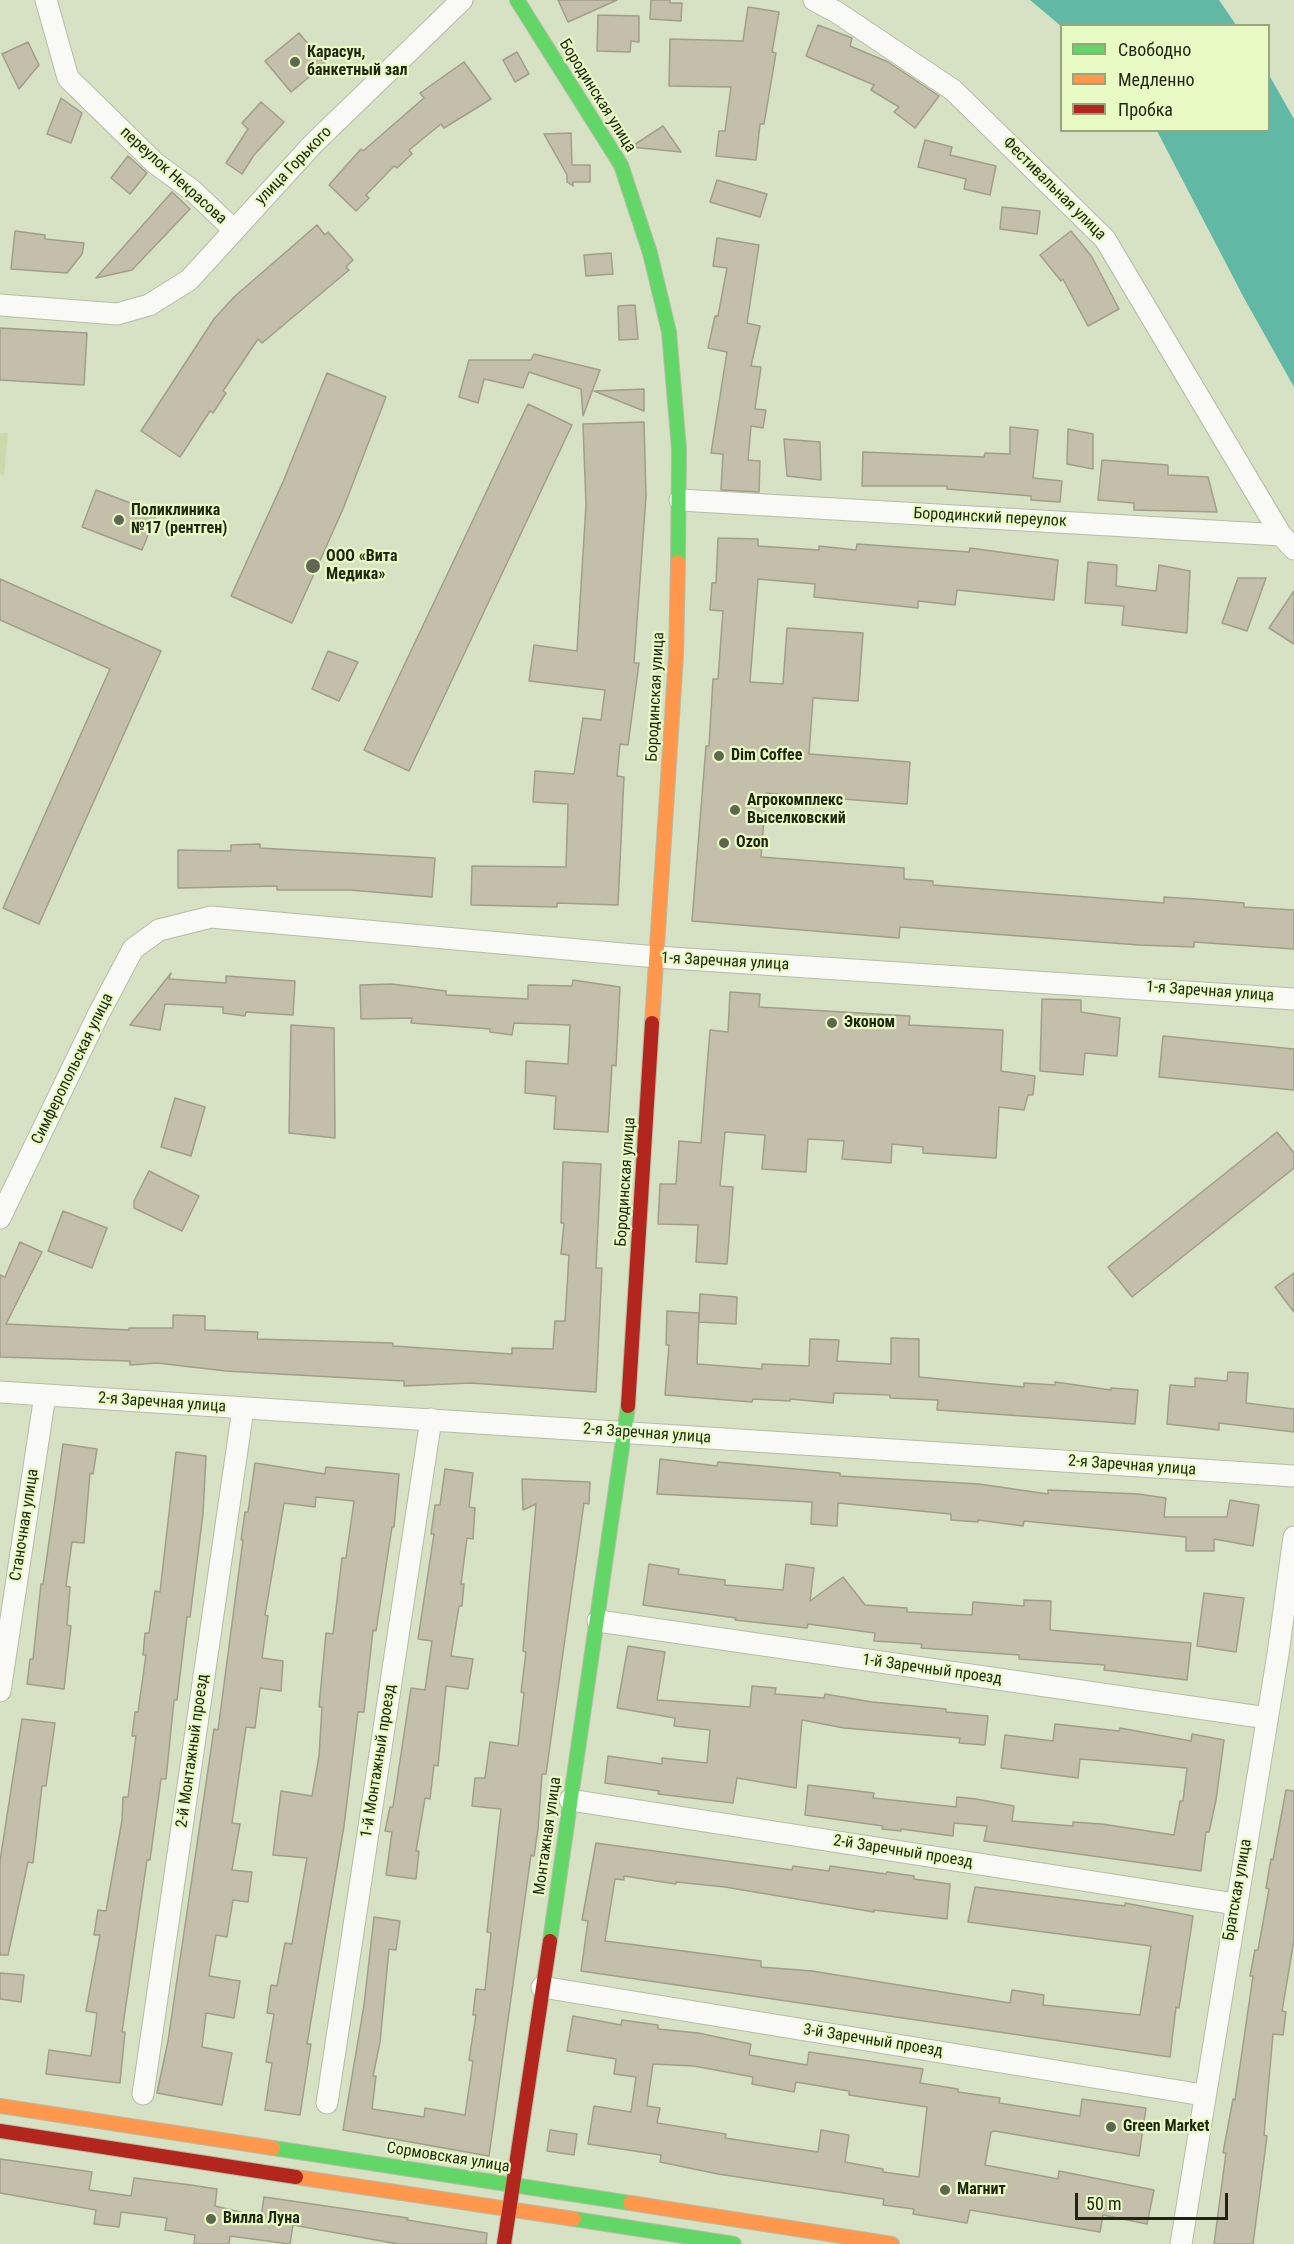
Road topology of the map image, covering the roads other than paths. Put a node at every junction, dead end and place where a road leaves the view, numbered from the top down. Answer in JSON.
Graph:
{"nodes":[{"id":1,"x":46,"y":0,"type":"edge"},
{"id":2,"x":462,"y":0,"type":"edge"},
{"id":3,"x":517,"y":0,"type":"edge"},
{"id":4,"x":814,"y":0,"type":"edge"},
{"id":5,"x":234,"y":230,"type":"junction"},
{"id":6,"x":0,"y":305,"type":"edge"},
{"id":7,"x":680,"y":500,"type":"junction"},
{"id":8,"x":1287,"y":542,"type":"edge"},
{"id":9,"x":159,"y":930,"type":"joint"},
{"id":10,"x":656,"y":957,"type":"junction"},
{"id":11,"x":1294,"y":999,"type":"edge"},
{"id":12,"x":0,"y":1218,"type":"edge"},
{"id":13,"x":0,"y":1392,"type":"edge"},
{"id":14,"x":45,"y":1395,"type":"junction"},
{"id":15,"x":243,"y":1409,"type":"junction"},
{"id":16,"x":431,"y":1419,"type":"junction"},
{"id":17,"x":626,"y":1432,"type":"junction"},
{"id":18,"x":1294,"y":1476,"type":"edge"},
{"id":19,"x":1294,"y":1537,"type":"edge"},
{"id":20,"x":598,"y":1621,"type":"junction"},
{"id":21,"x":1286,"y":1655,"type":"edge"},
{"id":22,"x":0,"y":1691,"type":"edge"},
{"id":23,"x":1267,"y":1718,"type":"junction"},
{"id":24,"x":570,"y":1800,"type":"junction"},
{"id":25,"x":1236,"y":1904,"type":"junction"},
{"id":26,"x":542,"y":1987,"type":"junction"},
{"id":27,"x":143,"y":2094,"type":"dead end"},
{"id":28,"x":1203,"y":2095,"type":"junction"},
{"id":29,"x":327,"y":2103,"type":"dead end"},
{"id":30,"x":0,"y":2106,"type":"edge"},
{"id":31,"x":0,"y":2131,"type":"edge"},
{"id":32,"x":513,"y":2185,"type":"junction"},
{"id":33,"x":508,"y":2211,"type":"junction"},
{"id":34,"x":504,"y":2244,"type":"edge"},
{"id":35,"x":734,"y":2244,"type":"edge"},
{"id":36,"x":892,"y":2244,"type":"edge"},
{"id":37,"x":1181,"y":2244,"type":"edge"}],
"edges":[{"from":1,"to":5,"type":"street","name":"переулок Некрасова"},
{"from":2,"to":5,"type":"street","name":"улица Горького"},
{"from":3,"to":7,"type":"main road","name":"Бородинская улица"},
{"from":4,"to":8,"type":"street","name":"Фестивальная улица"},
{"from":5,"to":6,"type":"street","name":"улица Горького"},
{"from":7,"to":8,"type":"street","name":"Бородинский переулок"},
{"from":7,"to":10,"type":"main road","name":"Бородинская улица"},
{"from":9,"to":10,"type":"street","name":"1-я Заречная улица"},
{"from":9,"to":12,"type":"street","name":"Симферопольская улица"},
{"from":10,"to":11,"type":"street","name":"1-я Заречная улица"},
{"from":10,"to":17,"type":"main road","name":"Бородинская улица"},
{"from":13,"to":14,"type":"street","name":"2-я Заречная улица"},
{"from":14,"to":15,"type":"street","name":"2-я Заречная улица"},
{"from":14,"to":22,"type":"street","name":"Станочная улица"},
{"from":15,"to":16,"type":"street","name":"2-я Заречная улица"},
{"from":15,"to":27,"type":"street","name":"2-й Монтажный проезд"},
{"from":16,"to":17,"type":"street","name":"2-я Заречная улица"},
{"from":16,"to":29,"type":"street","name":"1-й Монтажный проезд"},
{"from":17,"to":18,"type":"street","name":"2-я Заречная улица"},
{"from":17,"to":20,"type":"main road","name":"Монтажная улица"},
{"from":19,"to":21,"type":"street","name":"Братская улица"},
{"from":20,"to":23,"type":"street","name":"1-й Заречный проезд"},
{"from":20,"to":24,"type":"main road","name":"Монтажная улица"},
{"from":21,"to":23,"type":"street","name":"Братская улица"},
{"from":23,"to":25,"type":"street","name":"Братская улица"},
{"from":24,"to":25,"type":"street","name":"2-й Заречный проезд"},
{"from":24,"to":26,"type":"main road","name":"Монтажная улица"},
{"from":25,"to":28,"type":"street","name":"Братская улица"},
{"from":26,"to":28,"type":"street","name":"3-й Заречный проезд"},
{"from":26,"to":32,"type":"main road","name":"Монтажная улица"},
{"from":28,"to":37,"type":"street","name":"Братская улица"},
{"from":30,"to":32,"type":"main road","name":"Сормовская улица"},
{"from":31,"to":33,"type":"main road"},
{"from":32,"to":33,"type":"main road","name":"Монтажная улица"},
{"from":32,"to":36,"type":"main road","name":"Сормовская улица"},
{"from":33,"to":34,"type":"main road","name":"Монтажная улица"},
{"from":33,"to":35,"type":"main road"}]}
